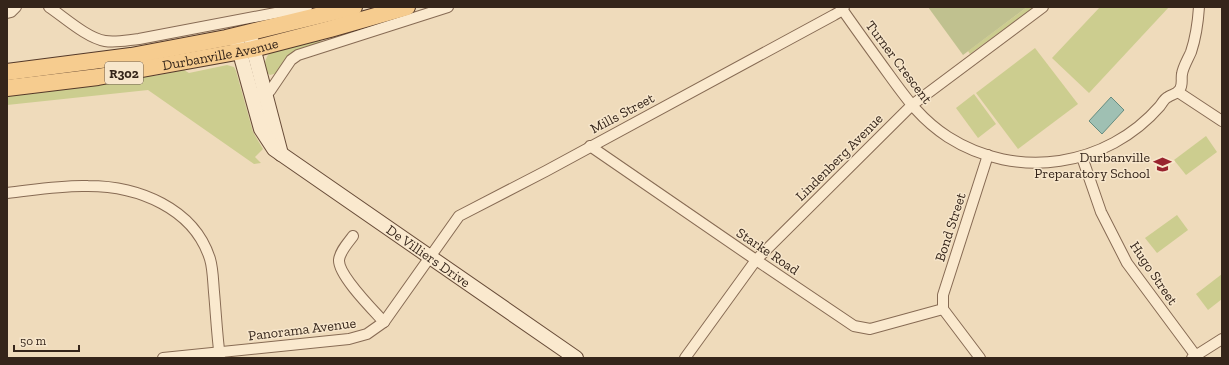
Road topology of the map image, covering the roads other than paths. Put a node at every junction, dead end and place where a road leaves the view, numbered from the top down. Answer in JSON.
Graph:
{"nodes":[{"id":1,"x":16,"y":7,"type":"edge"},
{"id":2,"x":49,"y":7,"type":"edge"},
{"id":3,"x":307,"y":7,"type":"edge"},
{"id":4,"x":354,"y":7,"type":"edge"},
{"id":5,"x":407,"y":7,"type":"edge"},
{"id":6,"x":448,"y":7,"type":"edge"},
{"id":7,"x":1043,"y":7,"type":"edge"},
{"id":8,"x":1199,"y":7,"type":"edge"},
{"id":9,"x":843,"y":8,"type":"edge"},
{"id":10,"x":288,"y":9,"type":"edge"},
{"id":11,"x":7,"y":13,"type":"edge"},
{"id":12,"x":242,"y":34,"type":"junction"},
{"id":13,"x":246,"y":51,"type":"junction"},
{"id":14,"x":7,"y":72,"type":"edge"},
{"id":15,"x":7,"y":88,"type":"edge"},
{"id":16,"x":1178,"y":92,"type":"junction"},
{"id":17,"x":258,"y":95,"type":"junction"},
{"id":18,"x":912,"y":105,"type":"junction"},
{"id":19,"x":1222,"y":122,"type":"edge"},
{"id":20,"x":590,"y":146,"type":"junction"},
{"id":21,"x":988,"y":155,"type":"junction"},
{"id":22,"x":1082,"y":157,"type":"junction"},
{"id":23,"x":7,"y":193,"type":"edge"},
{"id":24,"x":353,"y":236,"type":"dead end"},
{"id":25,"x":429,"y":257,"type":"junction"},
{"id":26,"x":756,"y":260,"type":"junction"},
{"id":27,"x":943,"y":309,"type":"junction"},
{"id":28,"x":384,"y":322,"type":"junction"},
{"id":29,"x":1222,"y":339,"type":"edge"},
{"id":30,"x":219,"y":355,"type":"edge"},
{"id":31,"x":1194,"y":357,"type":"edge"},
{"id":32,"x":163,"y":358,"type":"edge"},
{"id":33,"x":576,"y":358,"type":"edge"},
{"id":34,"x":685,"y":358,"type":"edge"},
{"id":35,"x":980,"y":358,"type":"edge"}],
"edges":[{"from":1,"to":11,"type":"street"},
{"from":2,"to":10,"type":"street"},
{"from":3,"to":10,"type":"street"},
{"from":4,"to":12,"type":"main road","name":"Durbanville Avenue","number":"R302"},
{"from":5,"to":13,"type":"main road","name":"Durbanville Avenue","number":"R302"},
{"from":6,"to":17,"type":"street"},
{"from":7,"to":18,"type":"street","name":"Lindenberg Avenue"},
{"from":8,"to":16,"type":"street"},
{"from":9,"to":18,"type":"street","name":"Turner Crescent"},
{"from":9,"to":20,"type":"street","name":"Mills Street"},
{"from":12,"to":13,"type":"street","name":"De Villiers Drive"},
{"from":12,"to":14,"type":"main road","name":"Durbanville Avenue","number":"R302"},
{"from":13,"to":15,"type":"main road","name":"Durbanville Avenue","number":"R302"},
{"from":13,"to":17,"type":"street","name":"De Villiers Drive"},
{"from":16,"to":19,"type":"street"},
{"from":16,"to":22,"type":"street","name":"Turner Crescent"},
{"from":17,"to":25,"type":"street","name":"De Villiers Drive"},
{"from":18,"to":21,"type":"street","name":"Turner Crescent"},
{"from":18,"to":26,"type":"street","name":"Lindenberg Avenue"},
{"from":20,"to":25,"type":"street","name":"Mills Street"},
{"from":20,"to":26,"type":"street","name":"Starke Road"},
{"from":21,"to":22,"type":"street","name":"Turner Crescent"},
{"from":21,"to":27,"type":"street","name":"Bond Street"},
{"from":22,"to":31,"type":"street","name":"Hugo Street"},
{"from":23,"to":30,"type":"street"},
{"from":24,"to":28,"type":"street"},
{"from":25,"to":28,"type":"street","name":"Panorama Avenue"},
{"from":25,"to":33,"type":"street","name":"De Villiers Drive"},
{"from":26,"to":27,"type":"street","name":"Starke Road"},
{"from":26,"to":34,"type":"street","name":"Lindenberg Avenue"},
{"from":27,"to":35,"type":"street"},
{"from":28,"to":30,"type":"street","name":"Panorama Avenue"},
{"from":29,"to":31,"type":"street"},
{"from":30,"to":32,"type":"street","name":"Panorama Avenue"}]}
